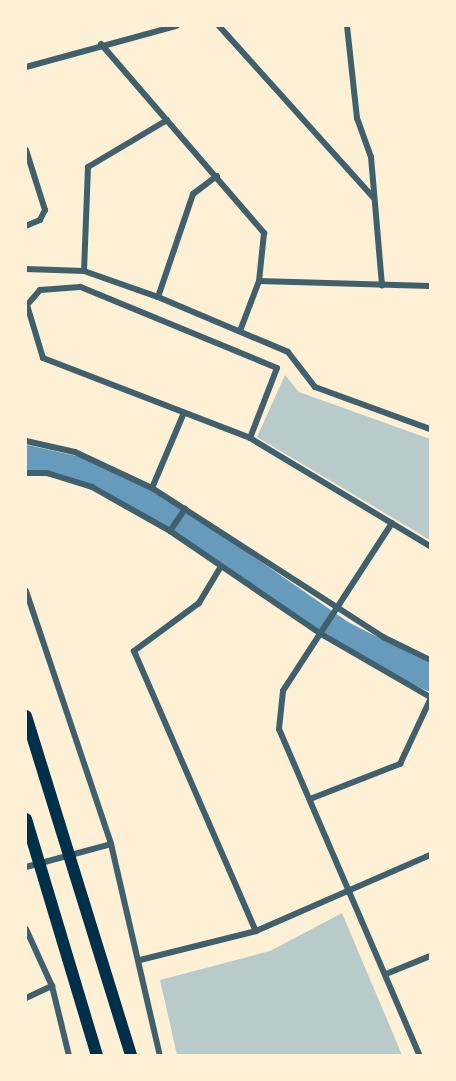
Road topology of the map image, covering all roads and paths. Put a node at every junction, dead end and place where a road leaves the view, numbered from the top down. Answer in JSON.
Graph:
{"nodes":[{"id":1,"x":177,"y":26,"type":"edge"},
{"id":2,"x":219,"y":26,"type":"edge"},
{"id":3,"x":348,"y":26,"type":"edge"},
{"id":4,"x":101,"y":44,"type":"junction"},
{"id":5,"x":26,"y":67,"type":"edge"},
{"id":6,"x":167,"y":120,"type":"junction"},
{"id":7,"x":26,"y":151,"type":"edge"},
{"id":8,"x":217,"y":177,"type":"junction"},
{"id":9,"x":373,"y":198,"type":"junction"},
{"id":10,"x":26,"y":226,"type":"edge"},
{"id":11,"x":26,"y":269,"type":"edge"},
{"id":12,"x":84,"y":271,"type":"junction"},
{"id":13,"x":259,"y":281,"type":"junction"},
{"id":14,"x":382,"y":286,"type":"junction"},
{"id":15,"x":430,"y":286,"type":"edge"},
{"id":16,"x":158,"y":297,"type":"junction"},
{"id":17,"x":240,"y":331,"type":"junction"},
{"id":18,"x":183,"y":415,"type":"junction"},
{"id":19,"x":430,"y":429,"type":"edge"},
{"id":20,"x":250,"y":438,"type":"junction"},
{"id":21,"x":26,"y":441,"type":"edge"},
{"id":22,"x":26,"y":473,"type":"edge"},
{"id":23,"x":152,"y":488,"type":"junction"},
{"id":24,"x":185,"y":509,"type":"junction"},
{"id":25,"x":392,"y":523,"type":"junction"},
{"id":26,"x":170,"y":531,"type":"junction"},
{"id":27,"x":430,"y":546,"type":"edge"},
{"id":28,"x":220,"y":568,"type":"junction"},
{"id":29,"x":26,"y":591,"type":"edge"},
{"id":30,"x":337,"y":607,"type":"junction"},
{"id":31,"x":321,"y":634,"type":"junction"},
{"id":32,"x":430,"y":660,"type":"edge"},
{"id":33,"x":430,"y":698,"type":"edge"},
{"id":34,"x":26,"y":716,"type":"edge"},
{"id":35,"x":310,"y":799,"type":"junction"},
{"id":36,"x":26,"y":819,"type":"edge"},
{"id":37,"x":111,"y":844,"type":"junction"},
{"id":38,"x":430,"y":855,"type":"edge"},
{"id":39,"x":26,"y":867,"type":"edge"},
{"id":40,"x":350,"y":891,"type":"junction"},
{"id":41,"x":26,"y":929,"type":"edge"},
{"id":42,"x":256,"y":931,"type":"junction"},
{"id":43,"x":28,"y":941,"type":"edge"},
{"id":44,"x":430,"y":956,"type":"edge"},
{"id":45,"x":140,"y":960,"type":"junction"},
{"id":46,"x":386,"y":974,"type":"junction"},
{"id":47,"x":52,"y":986,"type":"junction"},
{"id":48,"x":26,"y":998,"type":"edge"},
{"id":49,"x":69,"y":1056,"type":"edge"},
{"id":50,"x":97,"y":1056,"type":"edge"},
{"id":51,"x":131,"y":1056,"type":"edge"},
{"id":52,"x":160,"y":1056,"type":"edge"},
{"id":53,"x":420,"y":1056,"type":"edge"}],
"edges":[{"from":1,"to":4,"type":"street"},
{"from":2,"to":9,"type":"street"},
{"from":3,"to":9,"type":"street"},
{"from":4,"to":5,"type":"street"},
{"from":4,"to":6,"type":"street"},
{"from":6,"to":8,"type":"street"},
{"from":6,"to":12,"type":"street"},
{"from":7,"to":10,"type":"street"},
{"from":8,"to":13,"type":"street"},
{"from":8,"to":16,"type":"street"},
{"from":9,"to":14,"type":"street"},
{"from":11,"to":12,"type":"street"},
{"from":12,"to":16,"type":"street"},
{"from":13,"to":14,"type":"street"},
{"from":13,"to":17,"type":"street"},
{"from":14,"to":15,"type":"street"},
{"from":16,"to":17,"type":"street"},
{"from":17,"to":19,"type":"street"},
{"from":18,"to":20,"type":"street"},
{"from":18,"to":20,"type":"street"},
{"from":18,"to":23,"type":"street"},
{"from":20,"to":25,"type":"street"},
{"from":21,"to":23,"type":"street"},
{"from":22,"to":26,"type":"street"},
{"from":23,"to":24,"type":"street"},
{"from":24,"to":26,"type":"street"},
{"from":24,"to":30,"type":"street"},
{"from":25,"to":27,"type":"street"},
{"from":25,"to":30,"type":"street"},
{"from":26,"to":28,"type":"street"},
{"from":28,"to":31,"type":"street"},
{"from":28,"to":42,"type":"street"},
{"from":29,"to":37,"type":"street"},
{"from":30,"to":31,"type":"street"},
{"from":30,"to":32,"type":"street"},
{"from":31,"to":33,"type":"street"},
{"from":31,"to":35,"type":"street"},
{"from":33,"to":35,"type":"street"},
{"from":34,"to":51,"type":"highway"},
{"from":35,"to":40,"type":"street"},
{"from":36,"to":50,"type":"highway"},
{"from":37,"to":39,"type":"street"},
{"from":37,"to":45,"type":"street"},
{"from":38,"to":40,"type":"street"},
{"from":40,"to":42,"type":"street"},
{"from":40,"to":46,"type":"street"},
{"from":41,"to":43,"type":"street"},
{"from":42,"to":45,"type":"street"},
{"from":43,"to":47,"type":"street"},
{"from":44,"to":46,"type":"street"},
{"from":45,"to":52,"type":"street"},
{"from":46,"to":53,"type":"street"},
{"from":47,"to":48,"type":"street"},
{"from":47,"to":49,"type":"street"}]}
